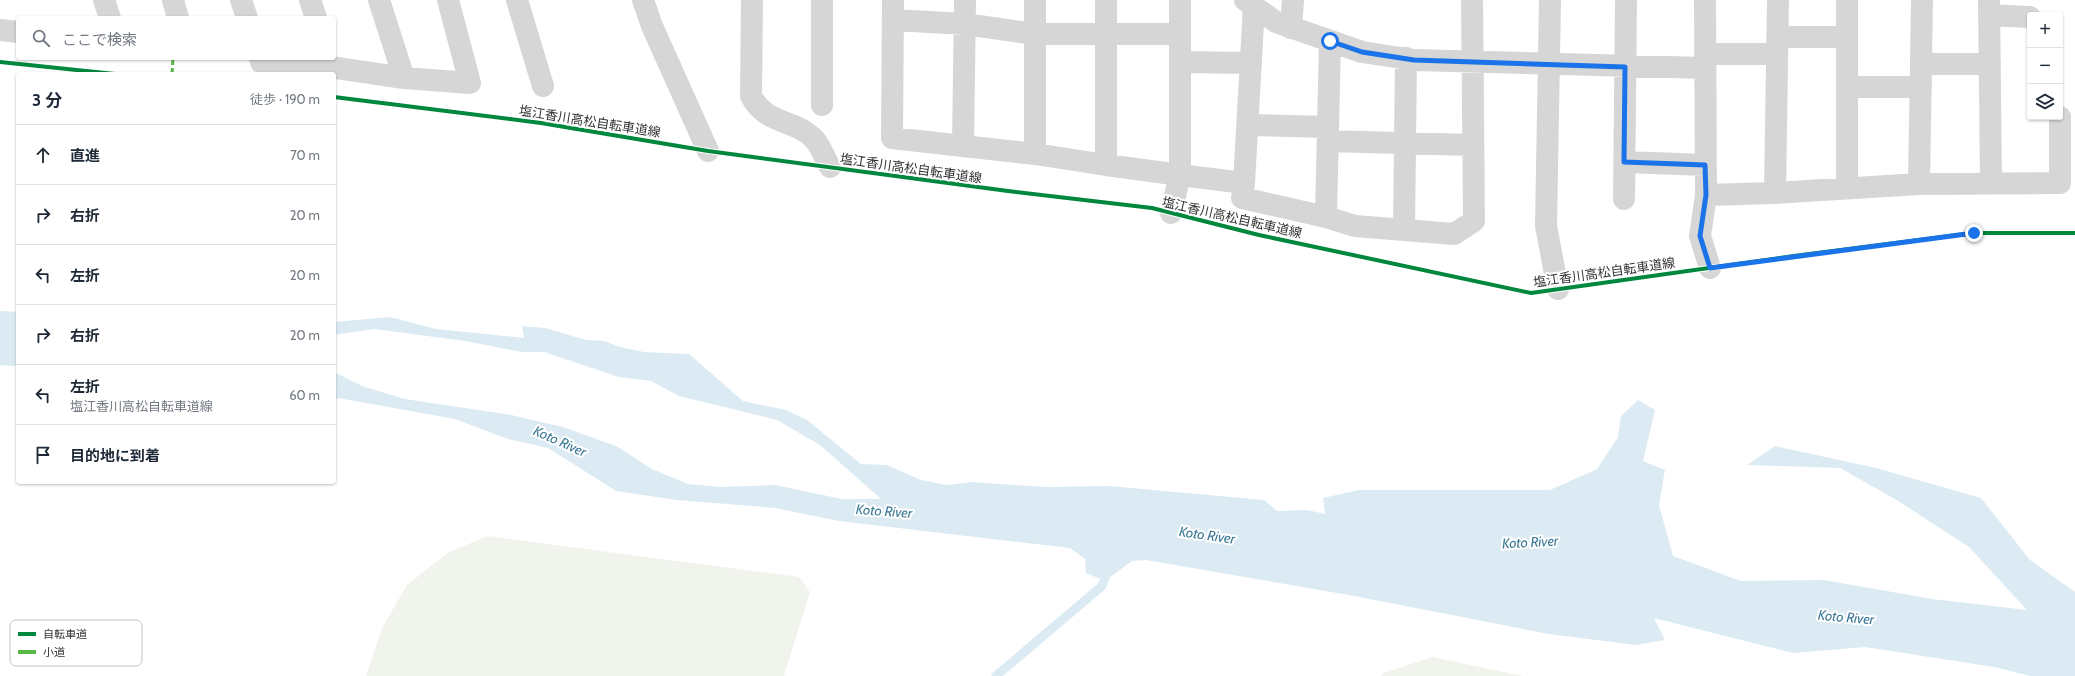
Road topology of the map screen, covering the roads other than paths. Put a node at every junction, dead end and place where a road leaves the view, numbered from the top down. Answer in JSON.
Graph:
{"nodes":[{"id":1,"x":104,"y":0,"type":"edge"},
{"id":2,"x":173,"y":0,"type":"edge"},
{"id":3,"x":241,"y":0,"type":"edge"},
{"id":4,"x":310,"y":0,"type":"edge"},
{"id":5,"x":379,"y":0,"type":"edge"},
{"id":6,"x":448,"y":0,"type":"edge"},
{"id":7,"x":517,"y":0,"type":"edge"},
{"id":8,"x":643,"y":0,"type":"edge"},
{"id":9,"x":752,"y":0,"type":"edge"},
{"id":10,"x":822,"y":0,"type":"edge"},
{"id":11,"x":965,"y":0,"type":"edge"},
{"id":12,"x":1036,"y":0,"type":"edge"},
{"id":13,"x":1106,"y":0,"type":"edge"},
{"id":14,"x":1180,"y":0,"type":"edge"},
{"id":15,"x":1293,"y":0,"type":"edge"},
{"id":16,"x":1472,"y":0,"type":"edge"},
{"id":17,"x":1550,"y":0,"type":"edge"},
{"id":18,"x":1626,"y":0,"type":"edge"},
{"id":19,"x":1705,"y":0,"type":"edge"},
{"id":20,"x":1778,"y":0,"type":"edge"},
{"id":21,"x":1847,"y":0,"type":"edge"},
{"id":22,"x":1922,"y":0,"type":"edge"},
{"id":23,"x":1249,"y":3,"type":"edge"},
{"id":24,"x":1989,"y":7,"type":"edge"},
{"id":25,"x":893,"y":10,"type":"edge"},
{"id":26,"x":109,"y":16,"type":"edge"},
{"id":27,"x":177,"y":16,"type":"edge"},
{"id":28,"x":246,"y":16,"type":"edge"},
{"id":29,"x":315,"y":16,"type":"edge"},
{"id":30,"x":2027,"y":16,"type":"edge"},
{"id":31,"x":965,"y":24,"type":"junction"},
{"id":32,"x":1291,"y":28,"type":"junction"},
{"id":33,"x":0,"y":30,"type":"edge"},
{"id":34,"x":16,"y":32,"type":"edge"},
{"id":35,"x":1035,"y":34,"type":"junction"},
{"id":36,"x":1106,"y":34,"type":"junction"},
{"id":37,"x":1180,"y":34,"type":"junction"},
{"id":38,"x":1847,"y":38,"type":"junction"},
{"id":39,"x":1330,"y":41,"type":"junction"},
{"id":40,"x":1778,"y":46,"type":"junction"},
{"id":41,"x":1406,"y":58,"type":"junction"},
{"id":42,"x":260,"y":60,"type":"edge"},
{"id":43,"x":1472,"y":61,"type":"junction"},
{"id":44,"x":1705,"y":61,"type":"junction"},
{"id":45,"x":329,"y":62,"type":"edge"},
{"id":46,"x":1180,"y":62,"type":"junction"},
{"id":47,"x":1251,"y":63,"type":"junction"},
{"id":48,"x":1549,"y":64,"type":"junction"},
{"id":49,"x":1921,"y":64,"type":"junction"},
{"id":50,"x":1990,"y":64,"type":"junction"},
{"id":51,"x":1625,"y":67,"type":"junction"},
{"id":52,"x":404,"y":78,"type":"junction"},
{"id":53,"x":543,"y":86,"type":"dead end"},
{"id":54,"x":1847,"y":87,"type":"junction"},
{"id":55,"x":1921,"y":87,"type":"junction"},
{"id":56,"x":822,"y":105,"type":"dead end"},
{"id":57,"x":2060,"y":120,"type":"edge"},
{"id":58,"x":1249,"y":125,"type":"junction"},
{"id":59,"x":1328,"y":134,"type":"junction"},
{"id":60,"x":1405,"y":143,"type":"junction"},
{"id":61,"x":1473,"y":145,"type":"junction"},
{"id":62,"x":963,"y":146,"type":"junction"},
{"id":63,"x":708,"y":151,"type":"dead end"},
{"id":64,"x":1035,"y":154,"type":"junction"},
{"id":65,"x":1624,"y":162,"type":"junction"},
{"id":66,"x":1106,"y":165,"type":"junction"},
{"id":67,"x":1705,"y":165,"type":"junction"},
{"id":68,"x":830,"y":167,"type":"dead end"},
{"id":69,"x":1180,"y":176,"type":"junction"},
{"id":70,"x":1244,"y":183,"type":"junction"},
{"id":71,"x":1991,"y":183,"type":"junction"},
{"id":72,"x":1919,"y":184,"type":"junction"},
{"id":73,"x":1847,"y":188,"type":"junction"},
{"id":74,"x":1775,"y":194,"type":"junction"},
{"id":75,"x":1706,"y":195,"type":"junction"},
{"id":76,"x":1624,"y":199,"type":"dead end"},
{"id":77,"x":1171,"y":213,"type":"dead end"},
{"id":78,"x":1326,"y":217,"type":"junction"},
{"id":79,"x":1404,"y":230,"type":"junction"},
{"id":80,"x":1710,"y":268,"type":"dead end"},
{"id":81,"x":1558,"y":289,"type":"dead end"}],
"edges":[{"from":1,"to":26,"type":"street"},
{"from":2,"to":27,"type":"street"},
{"from":3,"to":28,"type":"street"},
{"from":4,"to":29,"type":"street"},
{"from":5,"to":52,"type":"street"},
{"from":6,"to":52,"type":"street"},
{"from":7,"to":53,"type":"street"},
{"from":8,"to":63,"type":"street"},
{"from":9,"to":68,"type":"street"},
{"from":10,"to":56,"type":"street"},
{"from":11,"to":31,"type":"street"},
{"from":12,"to":35,"type":"street"},
{"from":13,"to":36,"type":"street"},
{"from":14,"to":37,"type":"street"},
{"from":15,"to":32,"type":"street"},
{"from":16,"to":43,"type":"street"},
{"from":17,"to":48,"type":"street"},
{"from":18,"to":51,"type":"street"},
{"from":19,"to":44,"type":"street"},
{"from":20,"to":40,"type":"street"},
{"from":21,"to":38,"type":"street"},
{"from":22,"to":49,"type":"street"},
{"from":23,"to":32,"type":"street"},
{"from":23,"to":47,"type":"street"},
{"from":24,"to":30,"type":"street"},
{"from":24,"to":50,"type":"street"},
{"from":25,"to":31,"type":"street"},
{"from":25,"to":62,"type":"street"},
{"from":31,"to":35,"type":"street"},
{"from":31,"to":62,"type":"street"},
{"from":32,"to":39,"type":"street"},
{"from":33,"to":34,"type":"street"},
{"from":35,"to":36,"type":"street"},
{"from":35,"to":64,"type":"street"},
{"from":36,"to":37,"type":"street"},
{"from":36,"to":66,"type":"street"},
{"from":37,"to":46,"type":"street"},
{"from":38,"to":40,"type":"street"},
{"from":38,"to":54,"type":"street"},
{"from":39,"to":41,"type":"street"},
{"from":39,"to":59,"type":"street"},
{"from":40,"to":44,"type":"street"},
{"from":40,"to":74,"type":"street"},
{"from":41,"to":43,"type":"street"},
{"from":41,"to":60,"type":"street"},
{"from":42,"to":45,"type":"street"},
{"from":43,"to":48,"type":"street"},
{"from":43,"to":61,"type":"street"},
{"from":44,"to":51,"type":"street"},
{"from":44,"to":67,"type":"street"},
{"from":45,"to":52,"type":"street"},
{"from":46,"to":47,"type":"street"},
{"from":46,"to":69,"type":"street"},
{"from":47,"to":58,"type":"street"},
{"from":48,"to":51,"type":"street"},
{"from":48,"to":81,"type":"street"},
{"from":49,"to":50,"type":"street"},
{"from":49,"to":55,"type":"street"},
{"from":50,"to":71,"type":"street"},
{"from":51,"to":65,"type":"street"},
{"from":54,"to":55,"type":"street"},
{"from":54,"to":73,"type":"street"},
{"from":55,"to":72,"type":"street"},
{"from":57,"to":71,"type":"street"},
{"from":58,"to":59,"type":"street"},
{"from":58,"to":70,"type":"street"},
{"from":59,"to":60,"type":"street"},
{"from":59,"to":78,"type":"street"},
{"from":60,"to":61,"type":"street"},
{"from":60,"to":79,"type":"street"},
{"from":61,"to":79,"type":"street"},
{"from":62,"to":64,"type":"street"},
{"from":64,"to":66,"type":"street"},
{"from":65,"to":67,"type":"street"},
{"from":65,"to":76,"type":"street"},
{"from":66,"to":69,"type":"street"},
{"from":67,"to":75,"type":"street"},
{"from":69,"to":70,"type":"street"},
{"from":69,"to":77,"type":"street"},
{"from":70,"to":78,"type":"street"},
{"from":71,"to":72,"type":"street"},
{"from":72,"to":73,"type":"street"},
{"from":73,"to":74,"type":"street"},
{"from":74,"to":75,"type":"street"},
{"from":75,"to":80,"type":"street"},
{"from":78,"to":79,"type":"street"}]}
